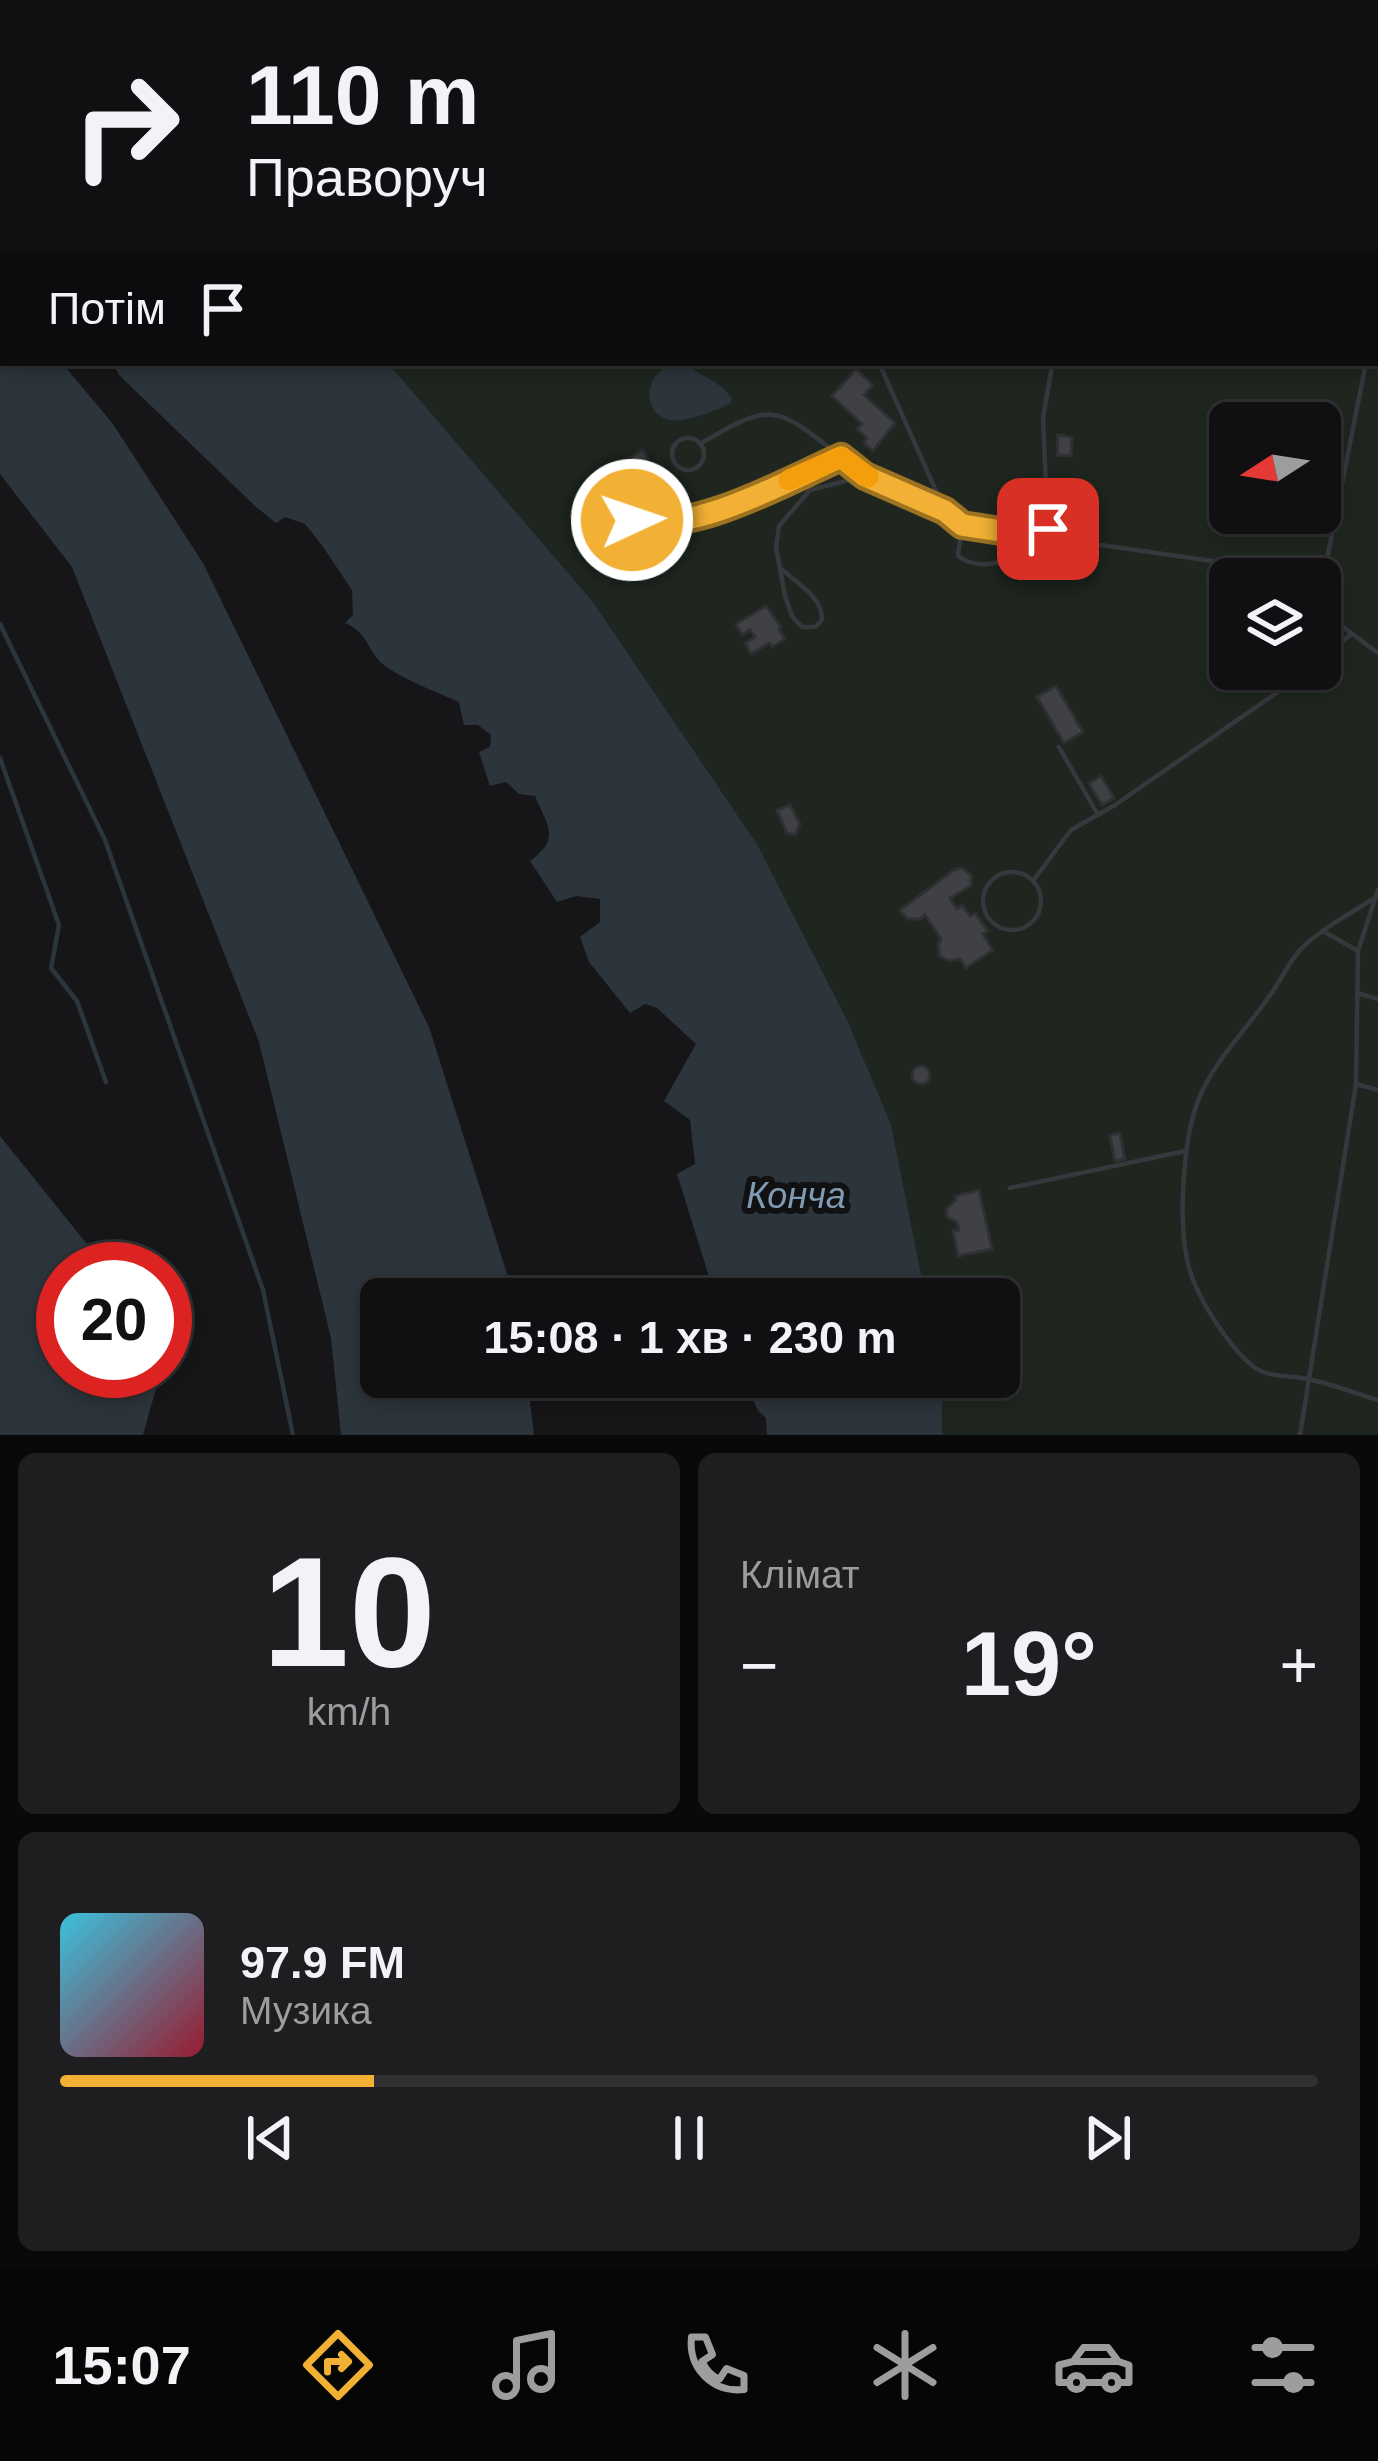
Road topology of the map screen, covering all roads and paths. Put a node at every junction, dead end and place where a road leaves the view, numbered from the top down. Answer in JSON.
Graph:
{"nodes":[{"id":1,"x":880,"y":366,"type":"edge"},
{"id":2,"x":1052,"y":366,"type":"dead end"},
{"id":3,"x":1365,"y":366,"type":"edge"},
{"id":4,"x":700,"y":444,"type":"junction"},
{"id":5,"x":841,"y":457,"type":"junction"},
{"id":6,"x":865,"y":476,"type":"junction"},
{"id":7,"x":945,"y":511,"type":"junction"},
{"id":8,"x":632,"y":520,"type":"dead end"},
{"id":9,"x":962,"y":525,"type":"junction"},
{"id":10,"x":1046,"y":538,"type":"junction"},
{"id":11,"x":1326,"y":558,"type":"edge"},
{"id":12,"x":1209,"y":561,"type":"edge"},
{"id":13,"x":780,"y":568,"type":"junction"},
{"id":14,"x":1341,"y":626,"type":"edge"},
{"id":15,"x":1351,"y":634,"type":"junction"},
{"id":16,"x":1341,"y":643,"type":"edge"},
{"id":17,"x":1378,"y":652,"type":"edge"},
{"id":18,"x":1280,"y":690,"type":"edge"},
{"id":19,"x":1060,"y":748,"type":"dead end"},
{"id":20,"x":1098,"y":815,"type":"junction"},
{"id":21,"x":1033,"y":881,"type":"junction"},
{"id":22,"x":1378,"y":890,"type":"edge"},
{"id":23,"x":1373,"y":899,"type":"junction"},
{"id":24,"x":1323,"y":931,"type":"junction"},
{"id":25,"x":1358,"y":951,"type":"junction"},
{"id":26,"x":1357,"y":993,"type":"junction"},
{"id":27,"x":1378,"y":999,"type":"edge"},
{"id":28,"x":1356,"y":1084,"type":"junction"},
{"id":29,"x":1378,"y":1090,"type":"edge"},
{"id":30,"x":1185,"y":1151,"type":"junction"},
{"id":31,"x":1010,"y":1188,"type":"dead end"},
{"id":32,"x":1309,"y":1379,"type":"junction"},
{"id":33,"x":1378,"y":1400,"type":"edge"},
{"id":34,"x":1300,"y":1435,"type":"edge"}],
"edges":[{"from":1,"to":7,"type":"lane"},
{"from":2,"to":10,"type":"lane"},
{"from":3,"to":11,"type":"lane"},
{"from":4,"to":4,"type":"lane"},
{"from":4,"to":5,"type":"lane"},
{"from":5,"to":6,"type":"lane"},
{"from":5,"to":8,"type":"lane"},
{"from":6,"to":7,"type":"lane"},
{"from":6,"to":13,"type":"lane"},
{"from":7,"to":9,"type":"lane"},
{"from":9,"to":10,"type":"lane"},
{"from":9,"to":10,"type":"lane"},
{"from":10,"to":12,"type":"lane"},
{"from":13,"to":13,"type":"lane"},
{"from":14,"to":15,"type":"lane"},
{"from":15,"to":16,"type":"lane"},
{"from":15,"to":17,"type":"lane"},
{"from":18,"to":20,"type":"lane"},
{"from":19,"to":20,"type":"lane"},
{"from":20,"to":21,"type":"lane"},
{"from":21,"to":21,"type":"lane"},
{"from":22,"to":23,"type":"lane"},
{"from":23,"to":24,"type":"lane"},
{"from":23,"to":25,"type":"lane"},
{"from":24,"to":25,"type":"lane"},
{"from":24,"to":30,"type":"lane"},
{"from":25,"to":26,"type":"lane"},
{"from":26,"to":27,"type":"lane"},
{"from":26,"to":28,"type":"lane"},
{"from":28,"to":29,"type":"lane"},
{"from":28,"to":32,"type":"lane"},
{"from":30,"to":31,"type":"lane"},
{"from":30,"to":32,"type":"lane"},
{"from":32,"to":33,"type":"lane"},
{"from":32,"to":34,"type":"lane"}]}
